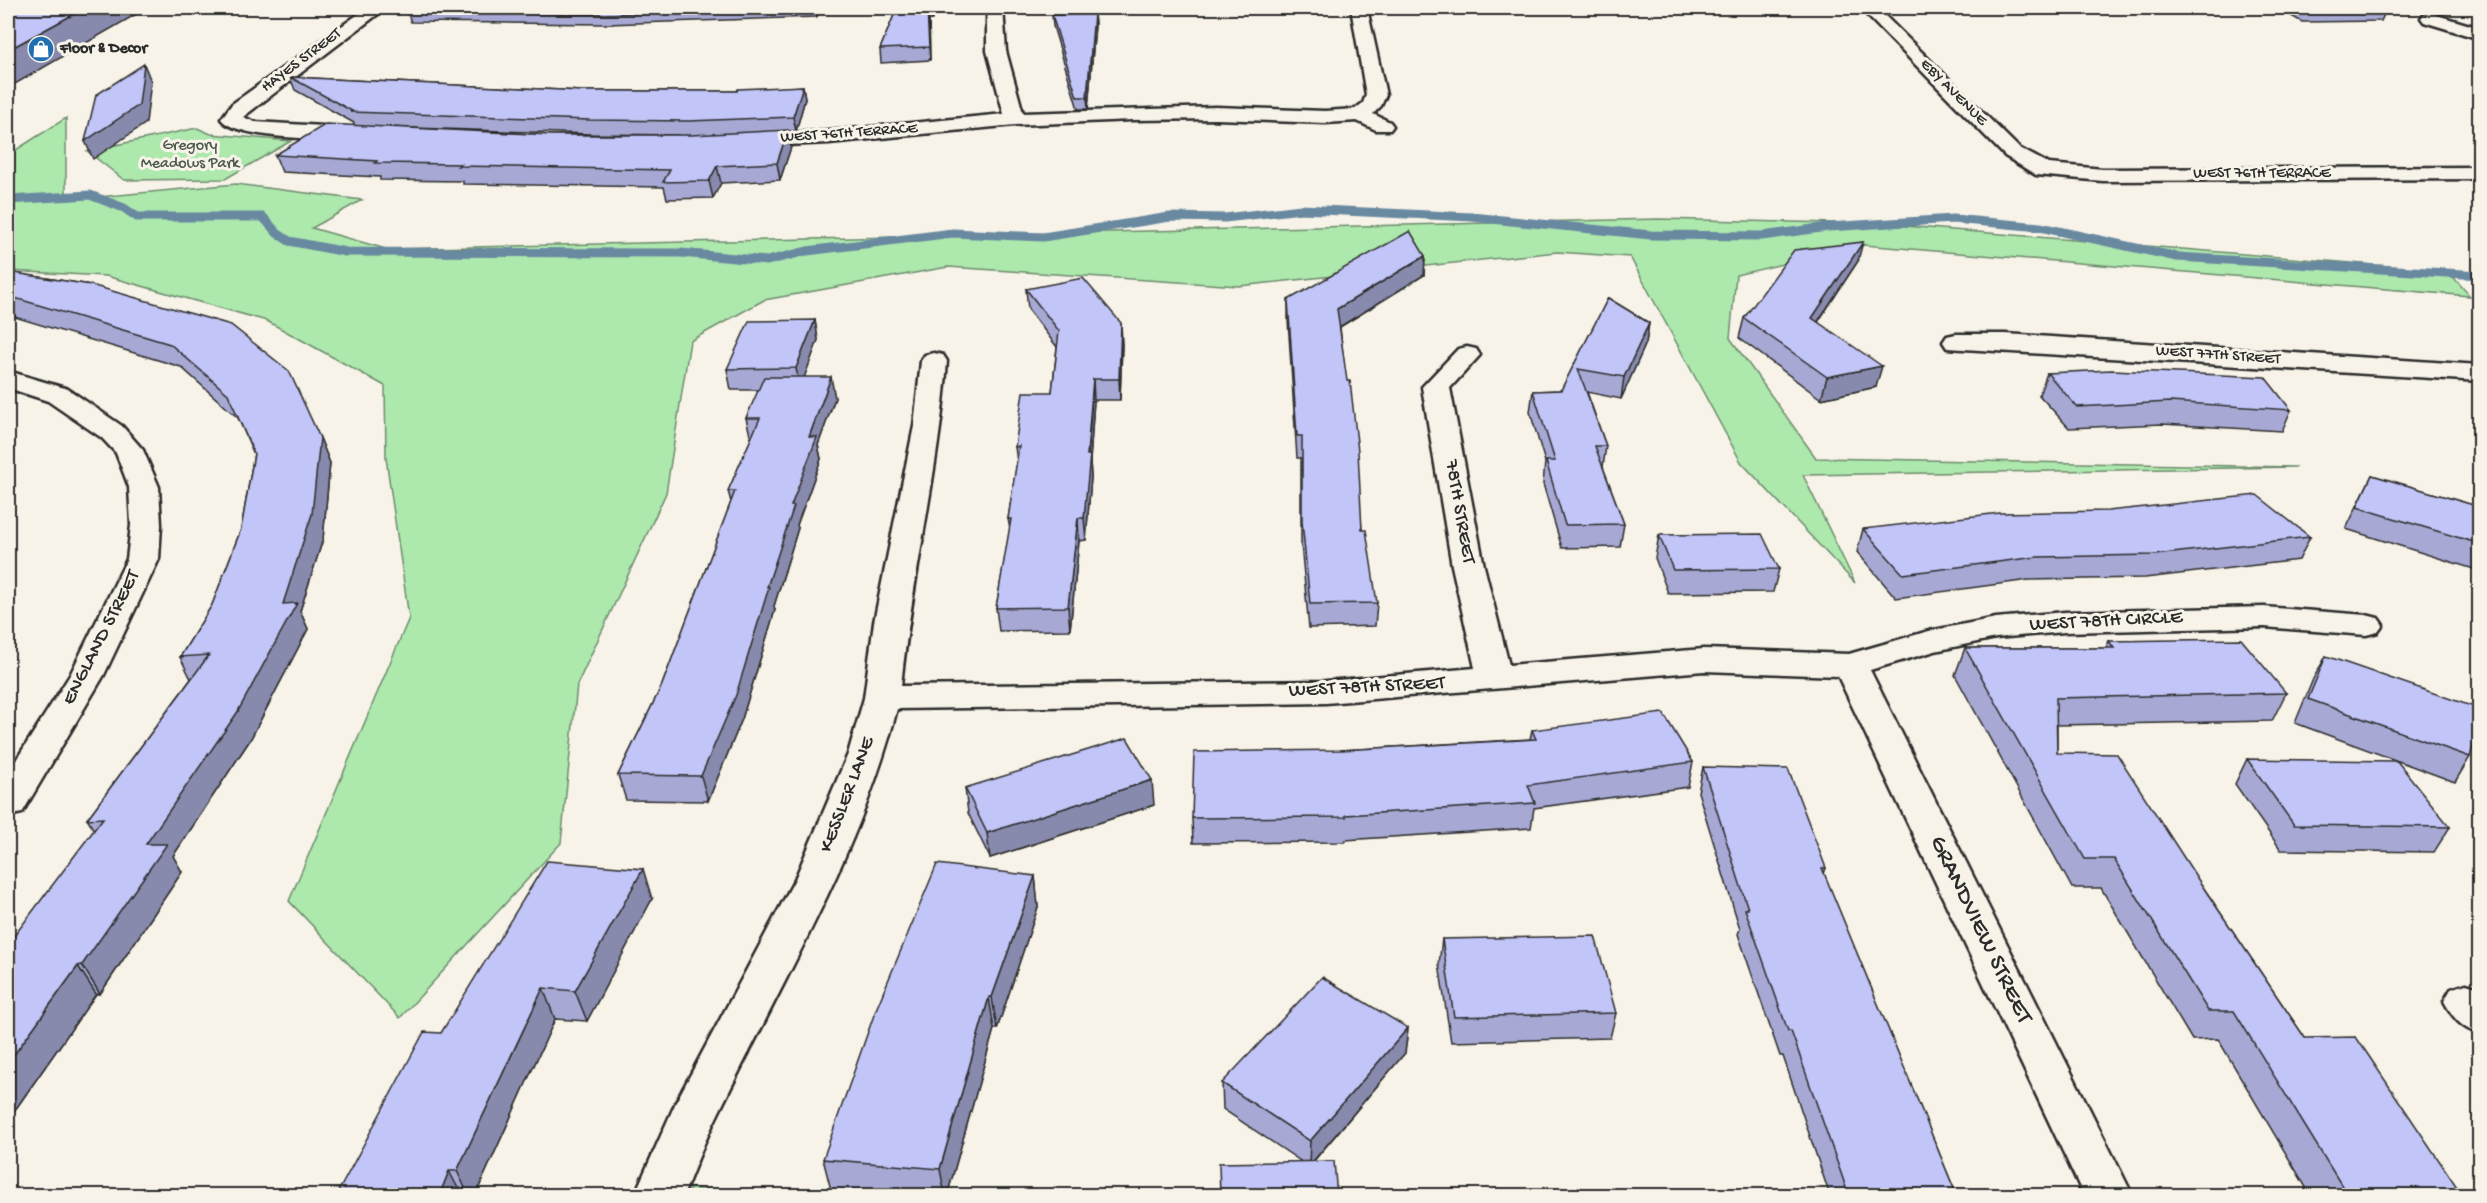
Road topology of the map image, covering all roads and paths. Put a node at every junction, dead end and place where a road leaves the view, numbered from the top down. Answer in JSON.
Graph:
{"nodes":[{"id":1,"x":378,"y":8,"type":"edge"},
{"id":2,"x":995,"y":8,"type":"edge"},
{"id":3,"x":1359,"y":8,"type":"edge"},
{"id":4,"x":1868,"y":8,"type":"edge"},
{"id":5,"x":2430,"y":18,"type":"dead end"},
{"id":6,"x":2480,"y":34,"type":"edge"},
{"id":7,"x":1359,"y":115,"type":"junction"},
{"id":8,"x":1015,"y":119,"type":"junction"},
{"id":9,"x":1383,"y":126,"type":"dead end"},
{"id":10,"x":374,"y":135,"type":"edge"},
{"id":11,"x":728,"y":142,"type":"edge"},
{"id":12,"x":2044,"y":170,"type":"joint"},
{"id":13,"x":2480,"y":173,"type":"edge"},
{"id":14,"x":1956,"y":342,"type":"dead end"},
{"id":15,"x":1467,"y":355,"type":"dead end"},
{"id":16,"x":934,"y":360,"type":"dead end"},
{"id":17,"x":2480,"y":373,"type":"edge"},
{"id":18,"x":8,"y":379,"type":"edge"},
{"id":19,"x":2366,"y":626,"type":"dead end"},
{"id":20,"x":1850,"y":665,"type":"junction"},
{"id":21,"x":1495,"y":680,"type":"junction"},
{"id":22,"x":882,"y":698,"type":"junction"},
{"id":23,"x":8,"y":803,"type":"edge"},
{"id":24,"x":658,"y":1196,"type":"edge"},
{"id":25,"x":2109,"y":1196,"type":"edge"}],
"edges":[{"from":1,"to":10,"type":"street","name":"HAYES STREET"},
{"from":2,"to":8,"type":"street"},
{"from":3,"to":7,"type":"street"},
{"from":4,"to":12,"type":"street","name":"EBY AVENUE"},
{"from":5,"to":6,"type":"street"},
{"from":7,"to":8,"type":"street","name":"WEST 76TH TERRACE"},
{"from":7,"to":9,"type":"street"},
{"from":8,"to":11,"type":"street","name":"WEST 76TH TERRACE"},
{"from":12,"to":13,"type":"street","name":"WEST 76TH TERRACE"},
{"from":14,"to":17,"type":"street","name":"WEST 77TH STREET"},
{"from":15,"to":21,"type":"street","name":"78TH STREET"},
{"from":16,"to":22,"type":"street","name":"KESSLER LANE"},
{"from":18,"to":23,"type":"street","name":"ENGLAND STREET"},
{"from":19,"to":20,"type":"street","name":"WEST 78TH CIRCLE"},
{"from":20,"to":21,"type":"street","name":"WEST 78TH STREET"},
{"from":20,"to":25,"type":"street","name":"GRANDVIEW STREET"},
{"from":21,"to":22,"type":"street","name":"WEST 78TH STREET"},
{"from":22,"to":24,"type":"street","name":"KESSLER LANE"}]}
